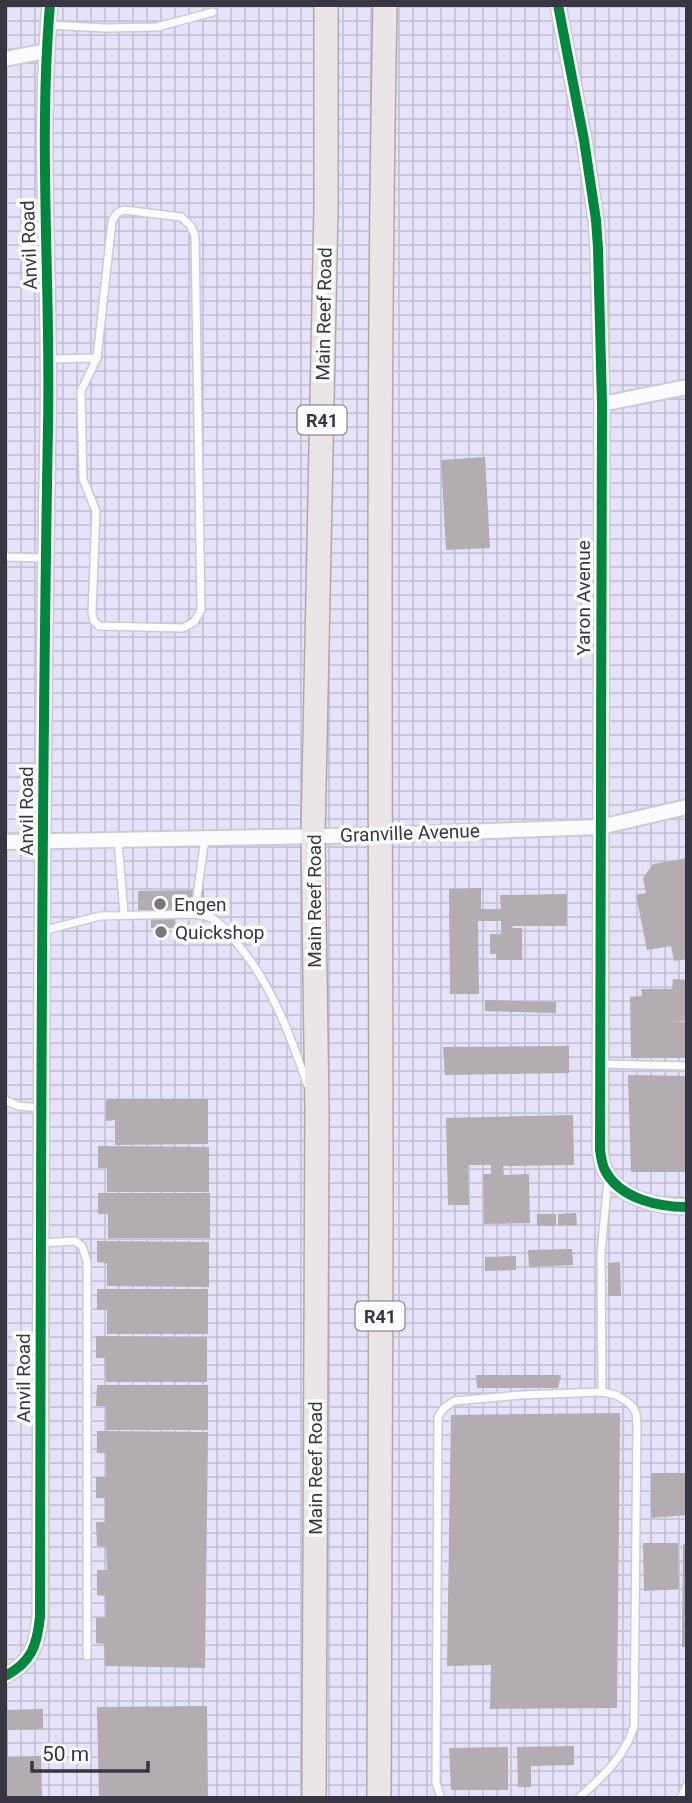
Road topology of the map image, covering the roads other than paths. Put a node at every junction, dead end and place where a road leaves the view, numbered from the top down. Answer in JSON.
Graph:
{"nodes":[{"id":1,"x":50,"y":5,"type":"edge"},
{"id":2,"x":326,"y":5,"type":"edge"},
{"id":3,"x":385,"y":5,"type":"edge"},
{"id":4,"x":558,"y":5,"type":"edge"},
{"id":5,"x":213,"y":12,"type":"dead end"},
{"id":6,"x":48,"y":25,"type":"junction"},
{"id":7,"x":46,"y":51,"type":"junction"},
{"id":8,"x":5,"y":59,"type":"edge"},
{"id":9,"x":97,"y":358,"type":"junction"},
{"id":10,"x":50,"y":359,"type":"junction"},
{"id":11,"x":687,"y":387,"type":"edge"},
{"id":12,"x":601,"y":404,"type":"junction"},
{"id":13,"x":5,"y":557,"type":"edge"},
{"id":14,"x":46,"y":558,"type":"junction"},
{"id":15,"x":687,"y":807,"type":"edge"},
{"id":16,"x":600,"y":827,"type":"junction"},
{"id":17,"x":380,"y":835,"type":"junction"},
{"id":18,"x":313,"y":836,"type":"junction"},
{"id":19,"x":205,"y":837,"type":"junction"},
{"id":20,"x":118,"y":841,"type":"junction"},
{"id":21,"x":5,"y":842,"type":"edge"},
{"id":22,"x":44,"y":842,"type":"junction"},
{"id":23,"x":124,"y":914,"type":"junction"},
{"id":24,"x":192,"y":914,"type":"junction"},
{"id":25,"x":42,"y":932,"type":"junction"},
{"id":26,"x":599,"y":1065,"type":"junction"},
{"id":27,"x":687,"y":1066,"type":"edge"},
{"id":28,"x":5,"y":1100,"type":"edge"},
{"id":29,"x":42,"y":1108,"type":"junction"},
{"id":30,"x":317,"y":1111,"type":"junction"},
{"id":31,"x":608,"y":1176,"type":"junction"},
{"id":32,"x":687,"y":1207,"type":"edge"},
{"id":33,"x":41,"y":1242,"type":"junction"},
{"id":34,"x":602,"y":1392,"type":"junction"},
{"id":35,"x":87,"y":1656,"type":"dead end"},
{"id":36,"x":5,"y":1676,"type":"edge"},
{"id":37,"x":687,"y":1785,"type":"edge"},
{"id":38,"x":314,"y":1798,"type":"edge"},
{"id":39,"x":379,"y":1798,"type":"edge"},
{"id":40,"x":442,"y":1798,"type":"edge"},
{"id":41,"x":579,"y":1798,"type":"edge"},
{"id":42,"x":681,"y":1798,"type":"edge"}],
"edges":[{"from":1,"to":6,"type":"street","name":"Anvil Road"},
{"from":2,"to":18,"type":"main road","name":"Main Reef Road","number":"R41"},
{"from":3,"to":17,"type":"main road","number":"R41"},
{"from":4,"to":12,"type":"street","name":"Yaron Avenue"},
{"from":5,"to":6,"type":"lane"},
{"from":6,"to":7,"type":"street","name":"Anvil Road"},
{"from":7,"to":8,"type":"street"},
{"from":7,"to":10,"type":"street","name":"Anvil Road"},
{"from":9,"to":9,"type":"lane"},
{"from":9,"to":10,"type":"lane"},
{"from":10,"to":14,"type":"street","name":"Anvil Road"},
{"from":11,"to":12,"type":"street"},
{"from":12,"to":16,"type":"street","name":"Yaron Avenue"},
{"from":13,"to":14,"type":"lane"},
{"from":14,"to":22,"type":"street","name":"Anvil Road"},
{"from":15,"to":16,"type":"street","name":"Granville Avenue"},
{"from":16,"to":17,"type":"street","name":"Granville Avenue"},
{"from":16,"to":26,"type":"street","name":"Yaron Avenue"},
{"from":17,"to":18,"type":"street","name":"Granville Avenue"},
{"from":17,"to":39,"type":"main road","number":"R41"},
{"from":18,"to":19,"type":"street","name":"Granville Avenue"},
{"from":18,"to":30,"type":"main road","name":"Main Reef Road","number":"R41"},
{"from":19,"to":20,"type":"street","name":"Granville Avenue"},
{"from":19,"to":24,"type":"lane"},
{"from":20,"to":22,"type":"street","name":"Granville Avenue"},
{"from":20,"to":23,"type":"lane"},
{"from":21,"to":22,"type":"street","name":"Granville Avenue"},
{"from":22,"to":25,"type":"street","name":"Anvil Road"},
{"from":23,"to":24,"type":"lane"},
{"from":23,"to":25,"type":"lane"},
{"from":24,"to":30,"type":"lane"},
{"from":25,"to":29,"type":"street","name":"Anvil Road"},
{"from":26,"to":27,"type":"lane"},
{"from":26,"to":31,"type":"street","name":"Yaron Avenue"},
{"from":28,"to":29,"type":"lane"},
{"from":29,"to":33,"type":"street","name":"Anvil Road"},
{"from":30,"to":38,"type":"main road","name":"Main Reef Road","number":"R41"},
{"from":31,"to":32,"type":"street"},
{"from":31,"to":34,"type":"lane"},
{"from":33,"to":35,"type":"lane"},
{"from":33,"to":36,"type":"street","name":"Anvil Road"},
{"from":34,"to":40,"type":"lane"},
{"from":34,"to":41,"type":"lane"},
{"from":37,"to":42,"type":"lane"}]}
